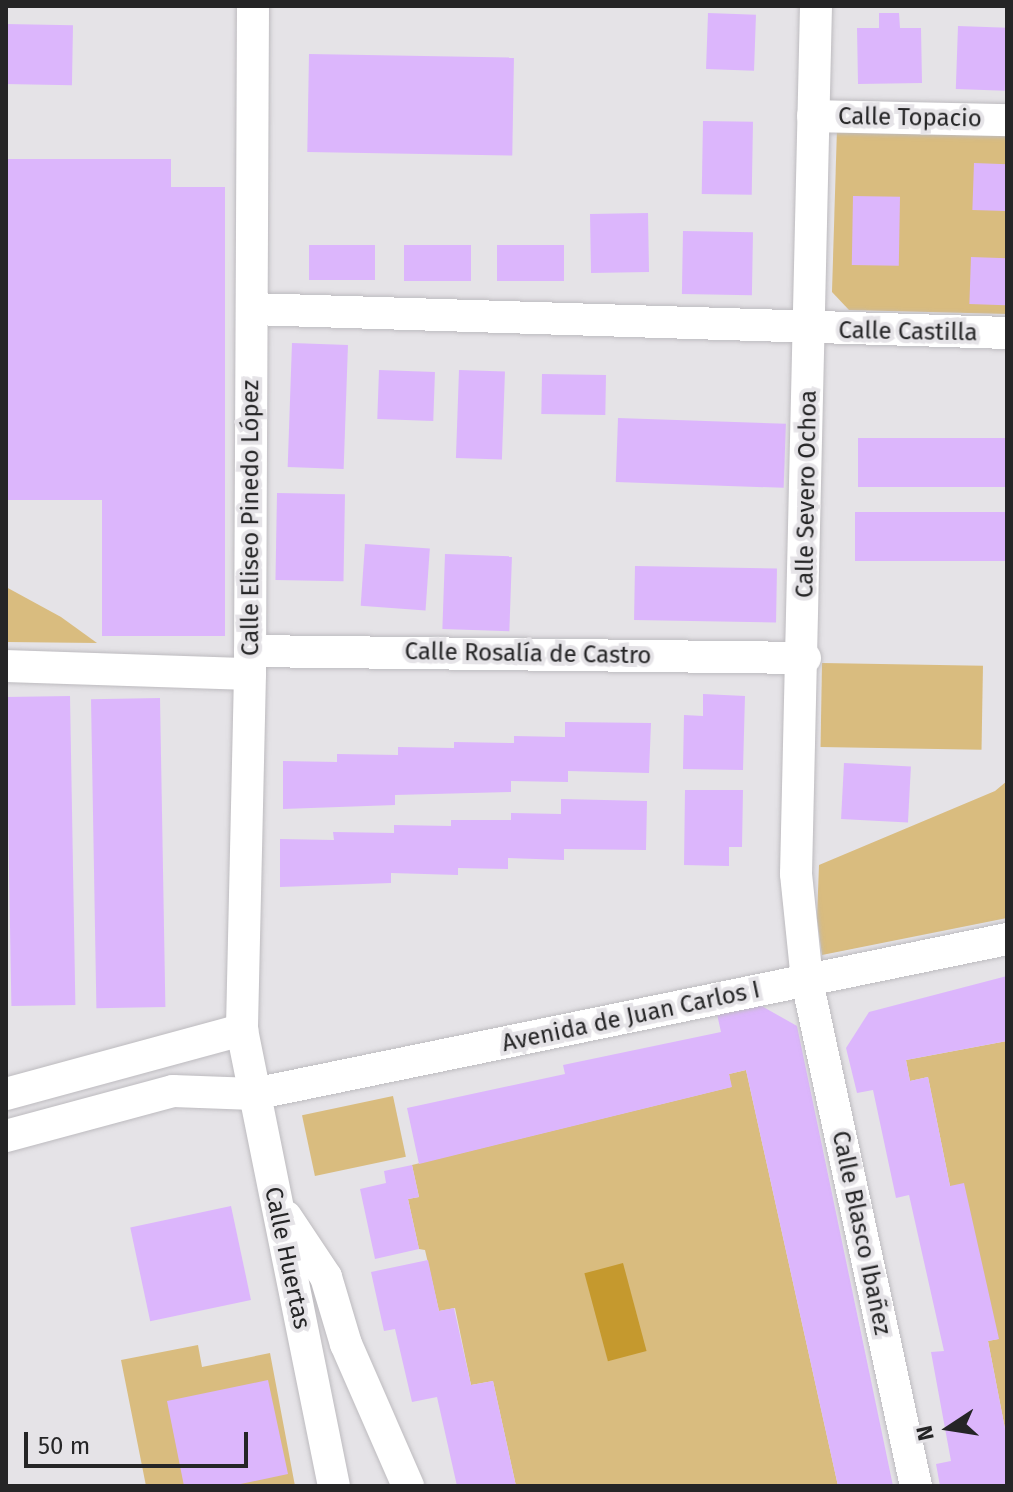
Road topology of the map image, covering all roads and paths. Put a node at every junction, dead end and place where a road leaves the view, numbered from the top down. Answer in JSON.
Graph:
{"nodes":[{"id":1,"x":253,"y":6,"type":"edge"},
{"id":2,"x":816,"y":6,"type":"edge"},
{"id":3,"x":813,"y":116,"type":"junction"},
{"id":4,"x":1007,"y":120,"type":"edge"},
{"id":5,"x":252,"y":309,"type":"junction"},
{"id":6,"x":808,"y":330,"type":"junction"},
{"id":7,"x":1007,"y":333,"type":"edge"},
{"id":8,"x":805,"y":658,"type":"junction"},
{"id":9,"x":250,"y":663,"type":"junction"},
{"id":10,"x":6,"y":666,"type":"edge"},
{"id":11,"x":1007,"y":939,"type":"edge"},
{"id":12,"x":807,"y":981,"type":"junction"},
{"id":13,"x":242,"y":1030,"type":"junction"},
{"id":14,"x":6,"y":1094,"type":"edge"},
{"id":15,"x":254,"y":1094,"type":"junction"},
{"id":16,"x":6,"y":1136,"type":"edge"},
{"id":17,"x":276,"y":1203,"type":"junction"},
{"id":18,"x":334,"y":1486,"type":"edge"},
{"id":19,"x":408,"y":1486,"type":"edge"},
{"id":20,"x":916,"y":1486,"type":"edge"}],
"edges":[{"from":1,"to":5,"type":"street","name":"Calle Eliseo Pinedo López"},
{"from":2,"to":3,"type":"street","name":"Calle Severo Ochoa"},
{"from":3,"to":4,"type":"street","name":"Calle Topacio"},
{"from":3,"to":6,"type":"street","name":"Calle Severo Ochoa"},
{"from":5,"to":6,"type":"street","name":"Calle Castilla"},
{"from":5,"to":9,"type":"street","name":"Calle Eliseo Pinedo López"},
{"from":6,"to":7,"type":"street","name":"Calle Castilla"},
{"from":6,"to":8,"type":"street","name":"Calle Severo Ochoa"},
{"from":8,"to":9,"type":"street","name":"Calle Rosalía de Castro"},
{"from":8,"to":12,"type":"street","name":"Calle Severo Ochoa"},
{"from":9,"to":10,"type":"street","name":"Calle Rosalía de Castro"},
{"from":9,"to":13,"type":"street","name":"Calle Eliseo Pinedo López"},
{"from":11,"to":12,"type":"street","name":"Avenida de Juan Carlos I"},
{"from":12,"to":15,"type":"street","name":"Avenida de Juan Carlos I"},
{"from":12,"to":20,"type":"street","name":"Calle Blasco Ibañez"},
{"from":13,"to":14,"type":"street"},
{"from":13,"to":15,"type":"street","name":"Calle Huertas"},
{"from":15,"to":16,"type":"street","name":"Avenida de Juan Carlos I"},
{"from":15,"to":17,"type":"street","name":"Calle Huertas"},
{"from":17,"to":18,"type":"street","name":"Calle Huertas"},
{"from":17,"to":19,"type":"street"}]}
